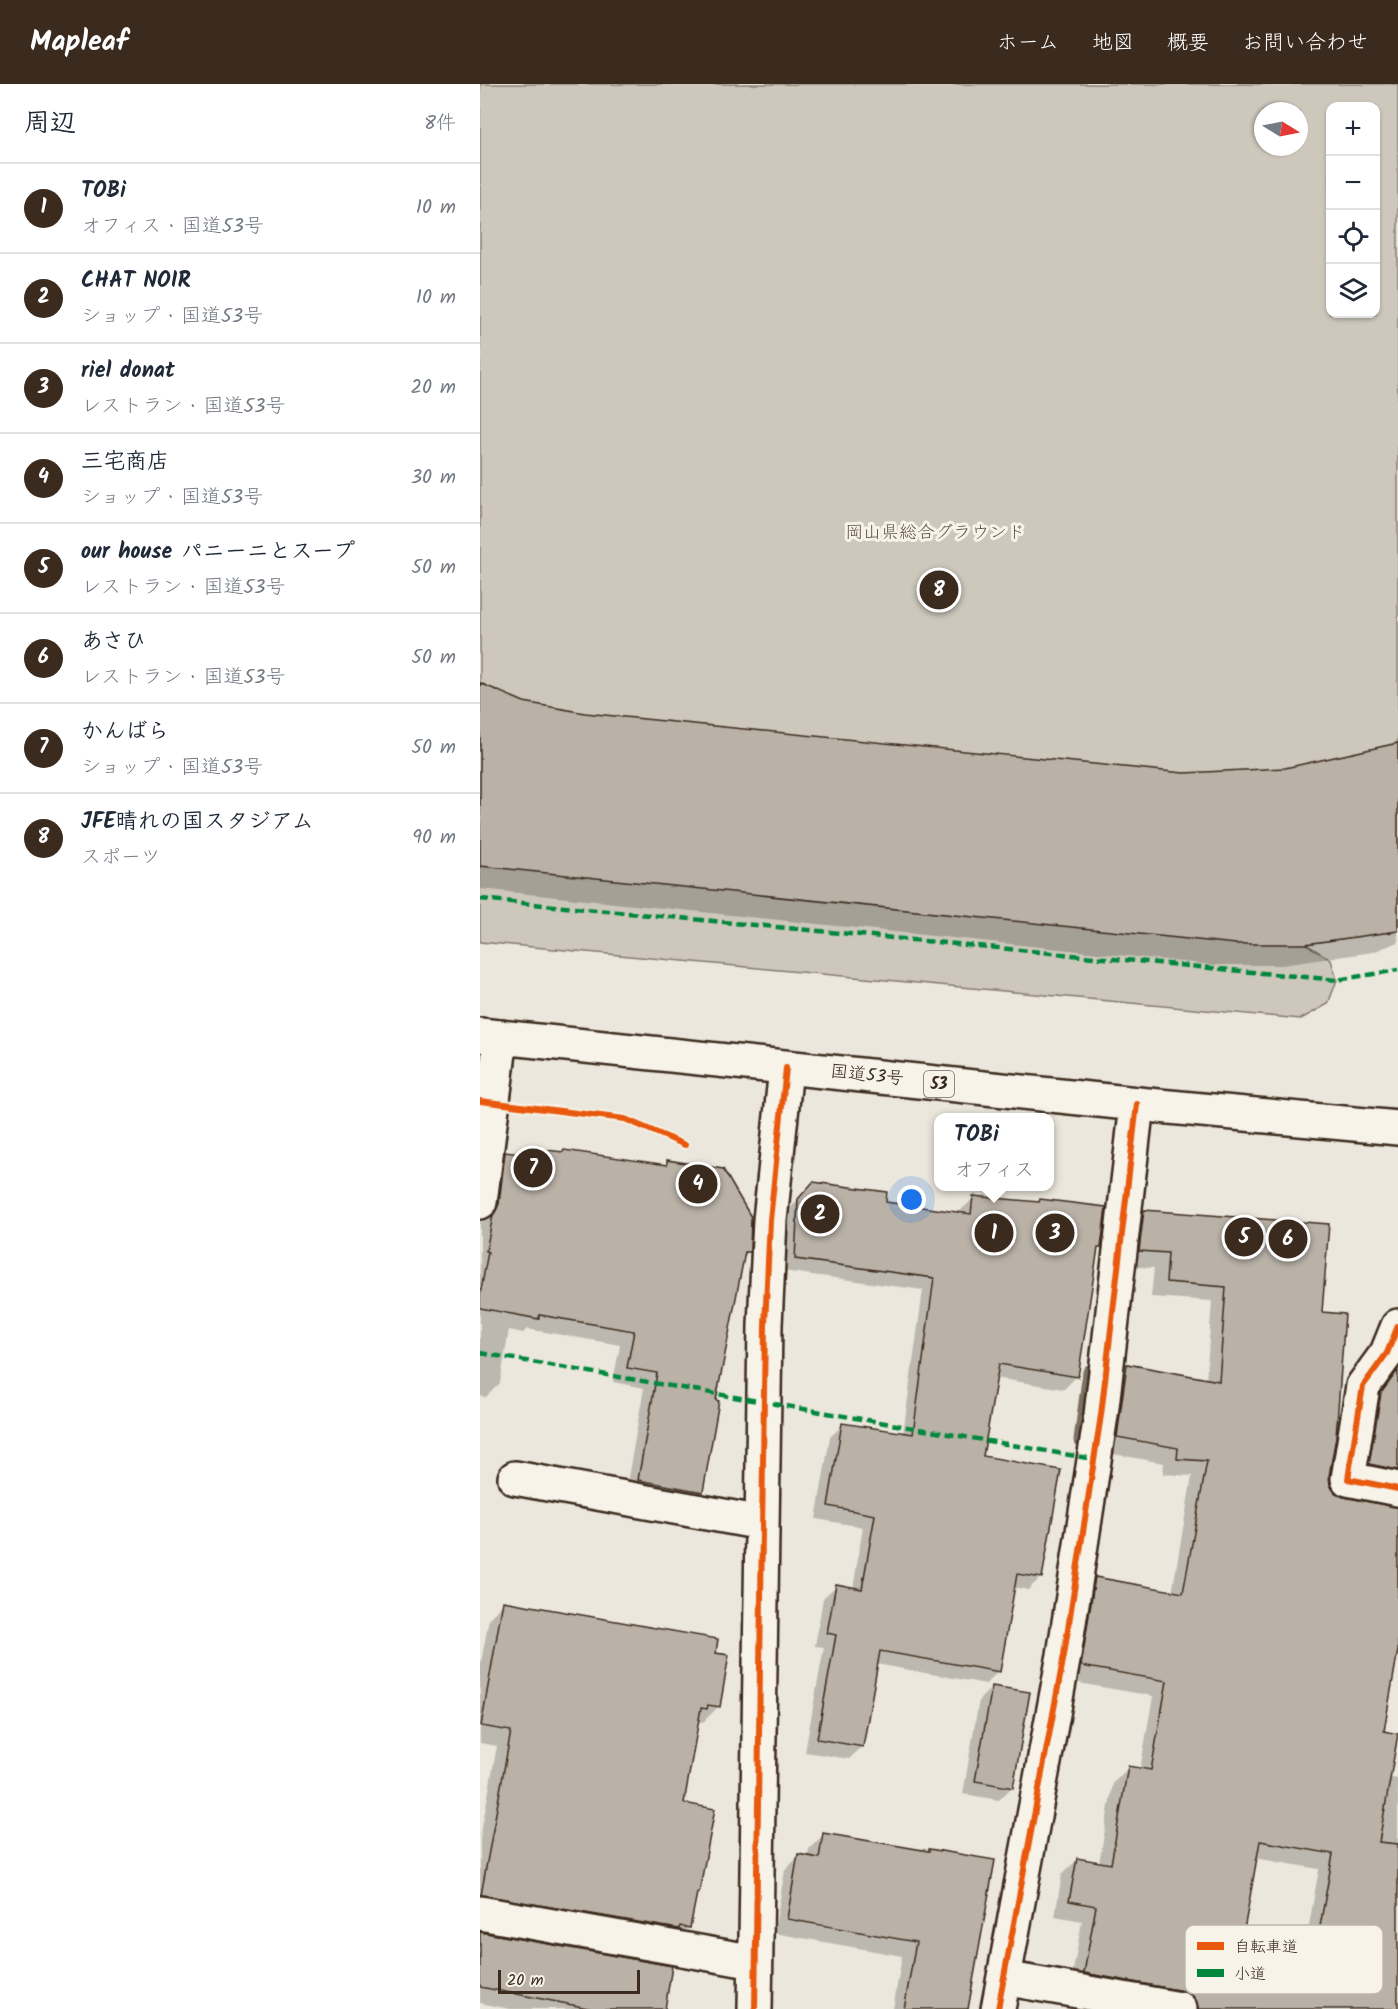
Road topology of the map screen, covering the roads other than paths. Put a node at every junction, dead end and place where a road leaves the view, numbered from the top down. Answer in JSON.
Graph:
{"nodes":[{"id":1,"x":491,"y":1036,"type":"edge"},
{"id":2,"x":786,"y":1068,"type":"junction"},
{"id":3,"x":1137,"y":1104,"type":"junction"},
{"id":4,"x":1398,"y":1128,"type":"edge"},
{"id":5,"x":480,"y":1202,"type":"edge"},
{"id":6,"x":1398,"y":1326,"type":"edge"},
{"id":7,"x":515,"y":1478,"type":"dead end"},
{"id":8,"x":1398,"y":1488,"type":"edge"},
{"id":9,"x":762,"y":1523,"type":"junction"},
{"id":10,"x":480,"y":1912,"type":"edge"},
{"id":11,"x":755,"y":1962,"type":"junction"},
{"id":12,"x":1001,"y":1994,"type":"edge"},
{"id":13,"x":755,"y":2009,"type":"edge"},
{"id":14,"x":1180,"y":2009,"type":"edge"}],
"edges":[{"from":1,"to":2,"type":"main road","name":"国道53号","number":"53"},
{"from":1,"to":5,"type":"main road"},
{"from":2,"to":3,"type":"main road","name":"国道53号","number":"53"},
{"from":2,"to":9,"type":"main road"},
{"from":3,"to":4,"type":"main road","name":"国道53号","number":"53"},
{"from":3,"to":12,"type":"main road"},
{"from":6,"to":8,"type":"main road"},
{"from":7,"to":9,"type":"main road"},
{"from":9,"to":11,"type":"main road"},
{"from":10,"to":11,"type":"main road"},
{"from":11,"to":13,"type":"main road"},
{"from":12,"to":14,"type":"main road"}]}
